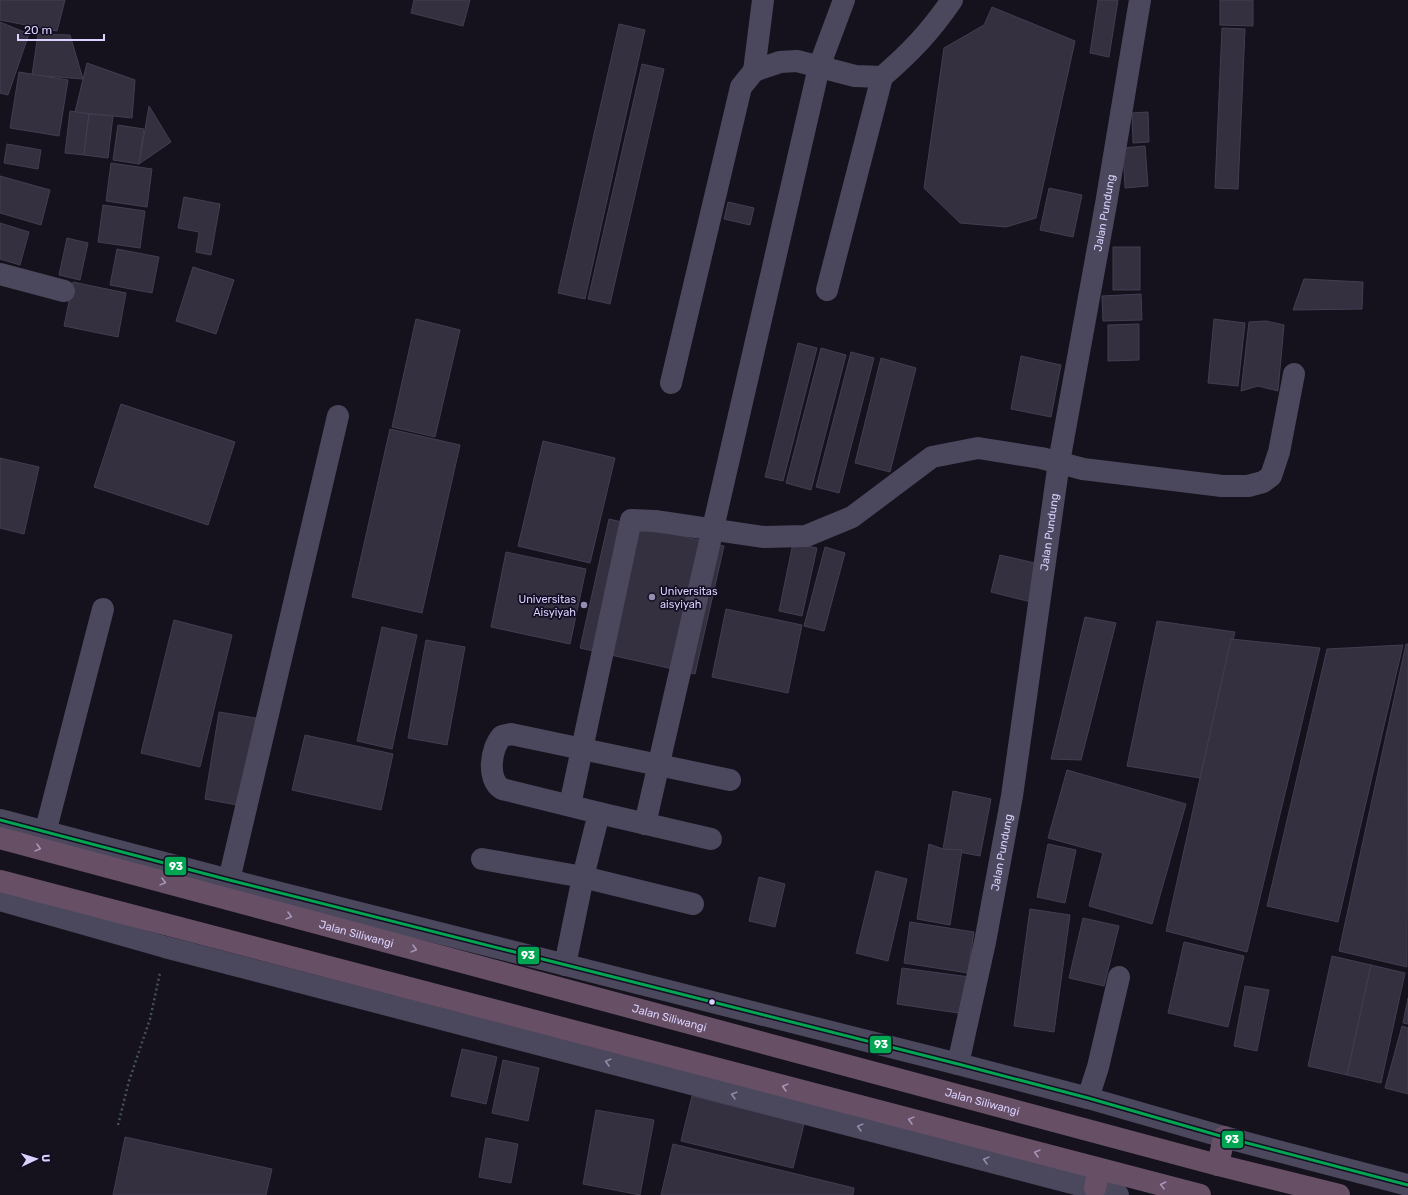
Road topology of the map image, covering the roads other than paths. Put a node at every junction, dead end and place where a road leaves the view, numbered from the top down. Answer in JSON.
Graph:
{"nodes":[{"id":1,"x":763,"y":0,"type":"edge"},
{"id":2,"x":844,"y":0,"type":"edge"},
{"id":3,"x":952,"y":0,"type":"edge"},
{"id":4,"x":1140,"y":0,"type":"edge"},
{"id":5,"x":819,"y":67,"type":"junction"},
{"id":6,"x":754,"y":71,"type":"junction"},
{"id":7,"x":882,"y":77,"type":"junction"},
{"id":8,"x":0,"y":274,"type":"edge"},
{"id":9,"x":827,"y":290,"type":"dead end"},
{"id":10,"x":64,"y":291,"type":"dead end"},
{"id":11,"x":1294,"y":374,"type":"dead end"},
{"id":12,"x":671,"y":383,"type":"dead end"},
{"id":13,"x":338,"y":416,"type":"dead end"},
{"id":14,"x":1059,"y":462,"type":"junction"},
{"id":15,"x":713,"y":529,"type":"junction"},
{"id":16,"x":103,"y":609,"type":"dead end"},
{"id":17,"x":582,"y":748,"type":"junction"},
{"id":18,"x":658,"y":765,"type":"junction"},
{"id":19,"x":730,"y":780,"type":"dead end"},
{"id":20,"x":570,"y":805,"type":"junction"},
{"id":21,"x":599,"y":813,"type":"junction"},
{"id":22,"x":0,"y":820,"type":"edge"},
{"id":23,"x":645,"y":824,"type":"junction"},
{"id":24,"x":45,"y":833,"type":"junction"},
{"id":25,"x":0,"y":838,"type":"edge"},
{"id":26,"x":711,"y":839,"type":"dead end"},
{"id":27,"x":482,"y":859,"type":"dead end"},
{"id":28,"x":583,"y":877,"type":"junction"},
{"id":29,"x":229,"y":880,"type":"junction"},
{"id":30,"x":0,"y":881,"type":"edge"},
{"id":31,"x":0,"y":900,"type":"edge"},
{"id":32,"x":694,"y":904,"type":"dead end"},
{"id":33,"x":565,"y":966,"type":"junction"},
{"id":34,"x":1119,"y":977,"type":"dead end"},
{"id":35,"x":958,"y":1064,"type":"junction"},
{"id":36,"x":1088,"y":1098,"type":"junction"},
{"id":37,"x":1224,"y":1137,"type":"junction"},
{"id":38,"x":1218,"y":1164,"type":"junction"},
{"id":39,"x":1097,"y":1179,"type":"junction"},
{"id":40,"x":1408,"y":1184,"type":"edge"},
{"id":41,"x":1118,"y":1195,"type":"edge"},
{"id":42,"x":1200,"y":1195,"type":"edge"},
{"id":43,"x":1339,"y":1195,"type":"edge"}],
"edges":[{"from":1,"to":6,"type":"street"},
{"from":2,"to":5,"type":"street"},
{"from":3,"to":7,"type":"street"},
{"from":4,"to":14,"type":"street","name":"Jalan Pundung"},
{"from":5,"to":6,"type":"street"},
{"from":5,"to":7,"type":"street"},
{"from":5,"to":15,"type":"street"},
{"from":6,"to":12,"type":"street"},
{"from":7,"to":9,"type":"street"},
{"from":8,"to":10,"type":"street"},
{"from":11,"to":14,"type":"street"},
{"from":13,"to":29,"type":"street"},
{"from":14,"to":15,"type":"street"},
{"from":14,"to":35,"type":"street","name":"Jalan Pundung"},
{"from":15,"to":17,"type":"street"},
{"from":15,"to":18,"type":"street"},
{"from":16,"to":24,"type":"street"},
{"from":17,"to":18,"type":"street"},
{"from":17,"to":20,"type":"street"},
{"from":17,"to":20,"type":"street"},
{"from":18,"to":19,"type":"street"},
{"from":18,"to":23,"type":"street"},
{"from":20,"to":21,"type":"street"},
{"from":21,"to":23,"type":"street"},
{"from":21,"to":28,"type":"street"},
{"from":22,"to":24,"type":"street"},
{"from":23,"to":26,"type":"street"},
{"from":24,"to":29,"type":"street"},
{"from":25,"to":38,"type":"highway","name":"Jalan Siliwangi","one_way":true},
{"from":27,"to":28,"type":"street"},
{"from":28,"to":32,"type":"street"},
{"from":28,"to":33,"type":"street"},
{"from":29,"to":33,"type":"street"},
{"from":39,"to":30,"type":"highway","one_way":true},
{"from":39,"to":31,"type":"street","one_way":true},
{"from":33,"to":35,"type":"street"},
{"from":34,"to":36,"type":"street"},
{"from":35,"to":36,"type":"street"},
{"from":36,"to":37,"type":"street"},
{"from":37,"to":38,"type":"highway"},
{"from":37,"to":40,"type":"street"},
{"from":38,"to":43,"type":"highway","name":"Jalan Siliwangi"},
{"from":39,"to":41,"type":"street"},
{"from":42,"to":39,"type":"highway","one_way":true}]}
